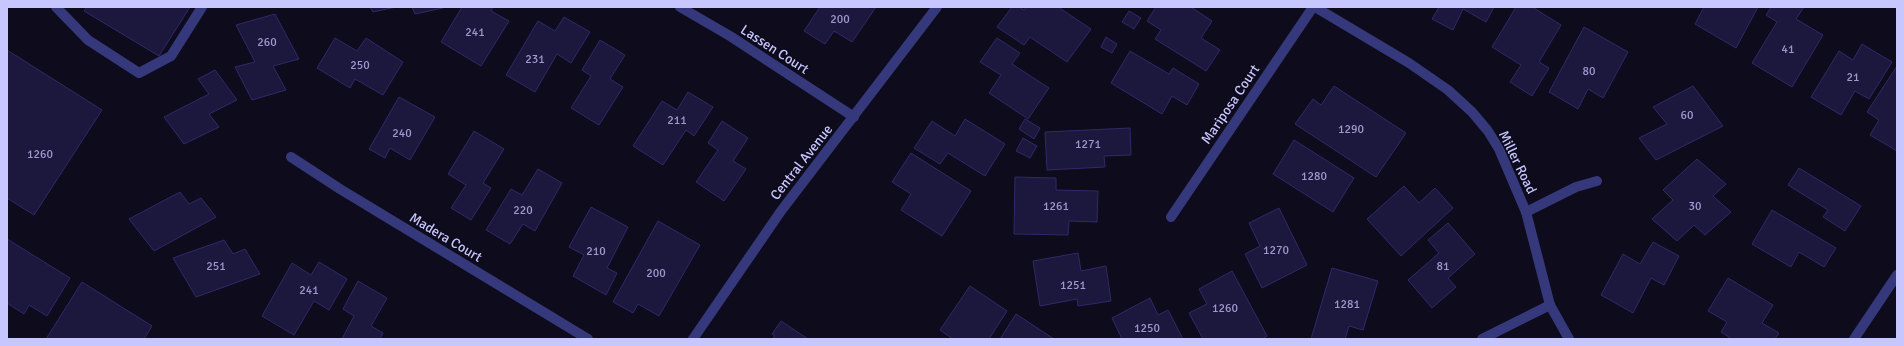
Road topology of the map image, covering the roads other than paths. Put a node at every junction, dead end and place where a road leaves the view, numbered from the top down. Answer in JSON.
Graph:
{"nodes":[{"id":1,"x":56,"y":7,"type":"edge"},
{"id":2,"x":202,"y":7,"type":"edge"},
{"id":3,"x":680,"y":7,"type":"edge"},
{"id":4,"x":937,"y":7,"type":"edge"},
{"id":5,"x":1314,"y":7,"type":"edge"},
{"id":6,"x":854,"y":117,"type":"junction"},
{"id":7,"x":291,"y":157,"type":"dead end"},
{"id":8,"x":1597,"y":182,"type":"dead end"},
{"id":9,"x":1526,"y":212,"type":"junction"},
{"id":10,"x":1171,"y":217,"type":"dead end"},
{"id":11,"x":1897,"y":276,"type":"edge"},
{"id":12,"x":1550,"y":305,"type":"junction"},
{"id":13,"x":588,"y":339,"type":"edge"},
{"id":14,"x":693,"y":339,"type":"edge"},
{"id":15,"x":1482,"y":339,"type":"edge"},
{"id":16,"x":1569,"y":339,"type":"edge"},
{"id":17,"x":1854,"y":339,"type":"edge"}],
"edges":[{"from":1,"to":2,"type":"street"},
{"from":3,"to":6,"type":"street","name":"Lassen Court"},
{"from":4,"to":6,"type":"street","name":"Central Avenue"},
{"from":5,"to":9,"type":"street","name":"Miller Road"},
{"from":5,"to":10,"type":"street","name":"Mariposa Court"},
{"from":6,"to":14,"type":"street","name":"Central Avenue"},
{"from":7,"to":13,"type":"street","name":"Madera Court"},
{"from":8,"to":9,"type":"street"},
{"from":9,"to":12,"type":"street","name":"Miller Road"},
{"from":11,"to":17,"type":"street"},
{"from":12,"to":15,"type":"street"},
{"from":12,"to":16,"type":"street","name":"Miller Road"}]}
